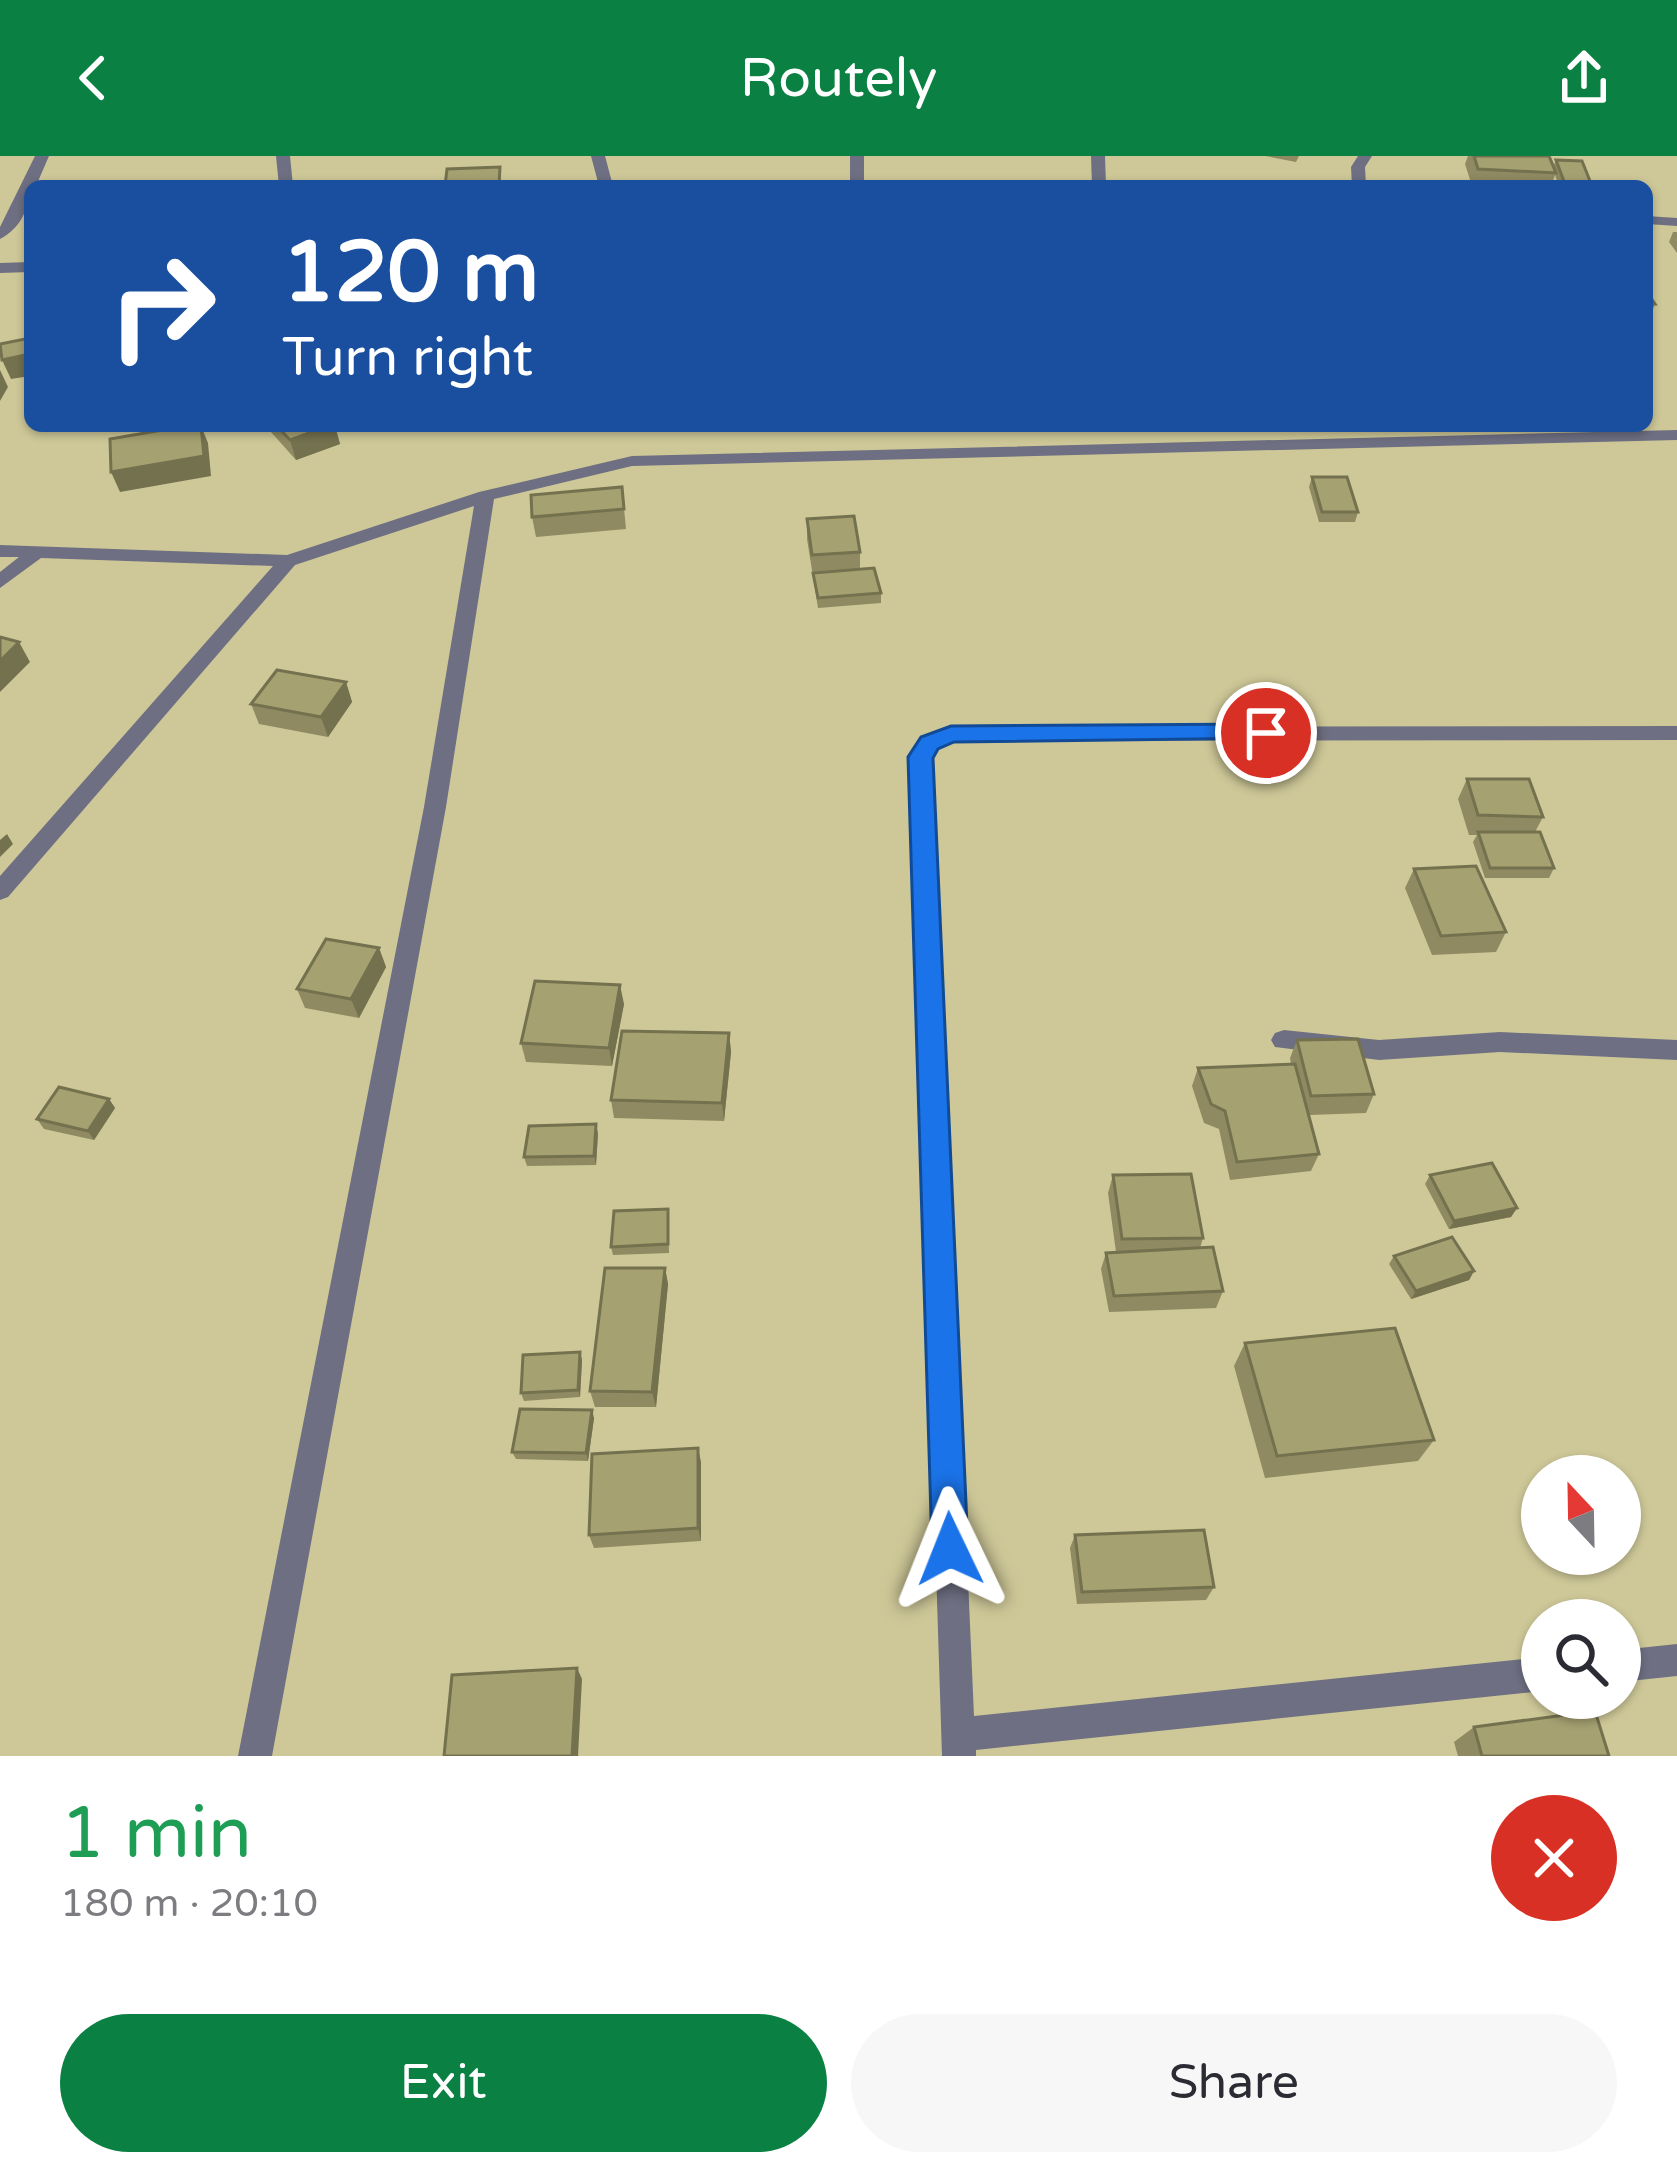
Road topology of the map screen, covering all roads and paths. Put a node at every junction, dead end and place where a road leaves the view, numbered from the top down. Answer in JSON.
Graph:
{"nodes":[{"id":1,"x":24,"y":198,"type":"edge"},
{"id":2,"x":0,"y":235,"type":"edge"},
{"id":3,"x":1677,"y":435,"type":"edge"},
{"id":4,"x":484,"y":496,"type":"junction"},
{"id":5,"x":0,"y":551,"type":"edge"},
{"id":6,"x":34,"y":555,"type":"junction"},
{"id":7,"x":288,"y":561,"type":"junction"},
{"id":8,"x":0,"y":582,"type":"edge"},
{"id":9,"x":1677,"y":733,"type":"edge"},
{"id":10,"x":0,"y":891,"type":"edge"},
{"id":11,"x":1284,"y":1040,"type":"dead end"},
{"id":12,"x":1677,"y":1050,"type":"edge"},
{"id":13,"x":1677,"y":1660,"type":"edge"},
{"id":14,"x":1641,"y":1664,"type":"edge"},
{"id":15,"x":1521,"y":1677,"type":"edge"},
{"id":16,"x":958,"y":1746,"type":"edge"},
{"id":17,"x":255,"y":1756,"type":"edge"}],
"edges":[{"from":1,"to":2,"type":"street"},
{"from":3,"to":4,"type":"street"},
{"from":4,"to":7,"type":"street"},
{"from":4,"to":17,"type":"street"},
{"from":5,"to":6,"type":"street"},
{"from":6,"to":7,"type":"street"},
{"from":6,"to":8,"type":"street"},
{"from":7,"to":10,"type":"street"},
{"from":9,"to":16,"type":"street"},
{"from":11,"to":12,"type":"street"},
{"from":13,"to":14,"type":"street"},
{"from":15,"to":16,"type":"street"}]}
